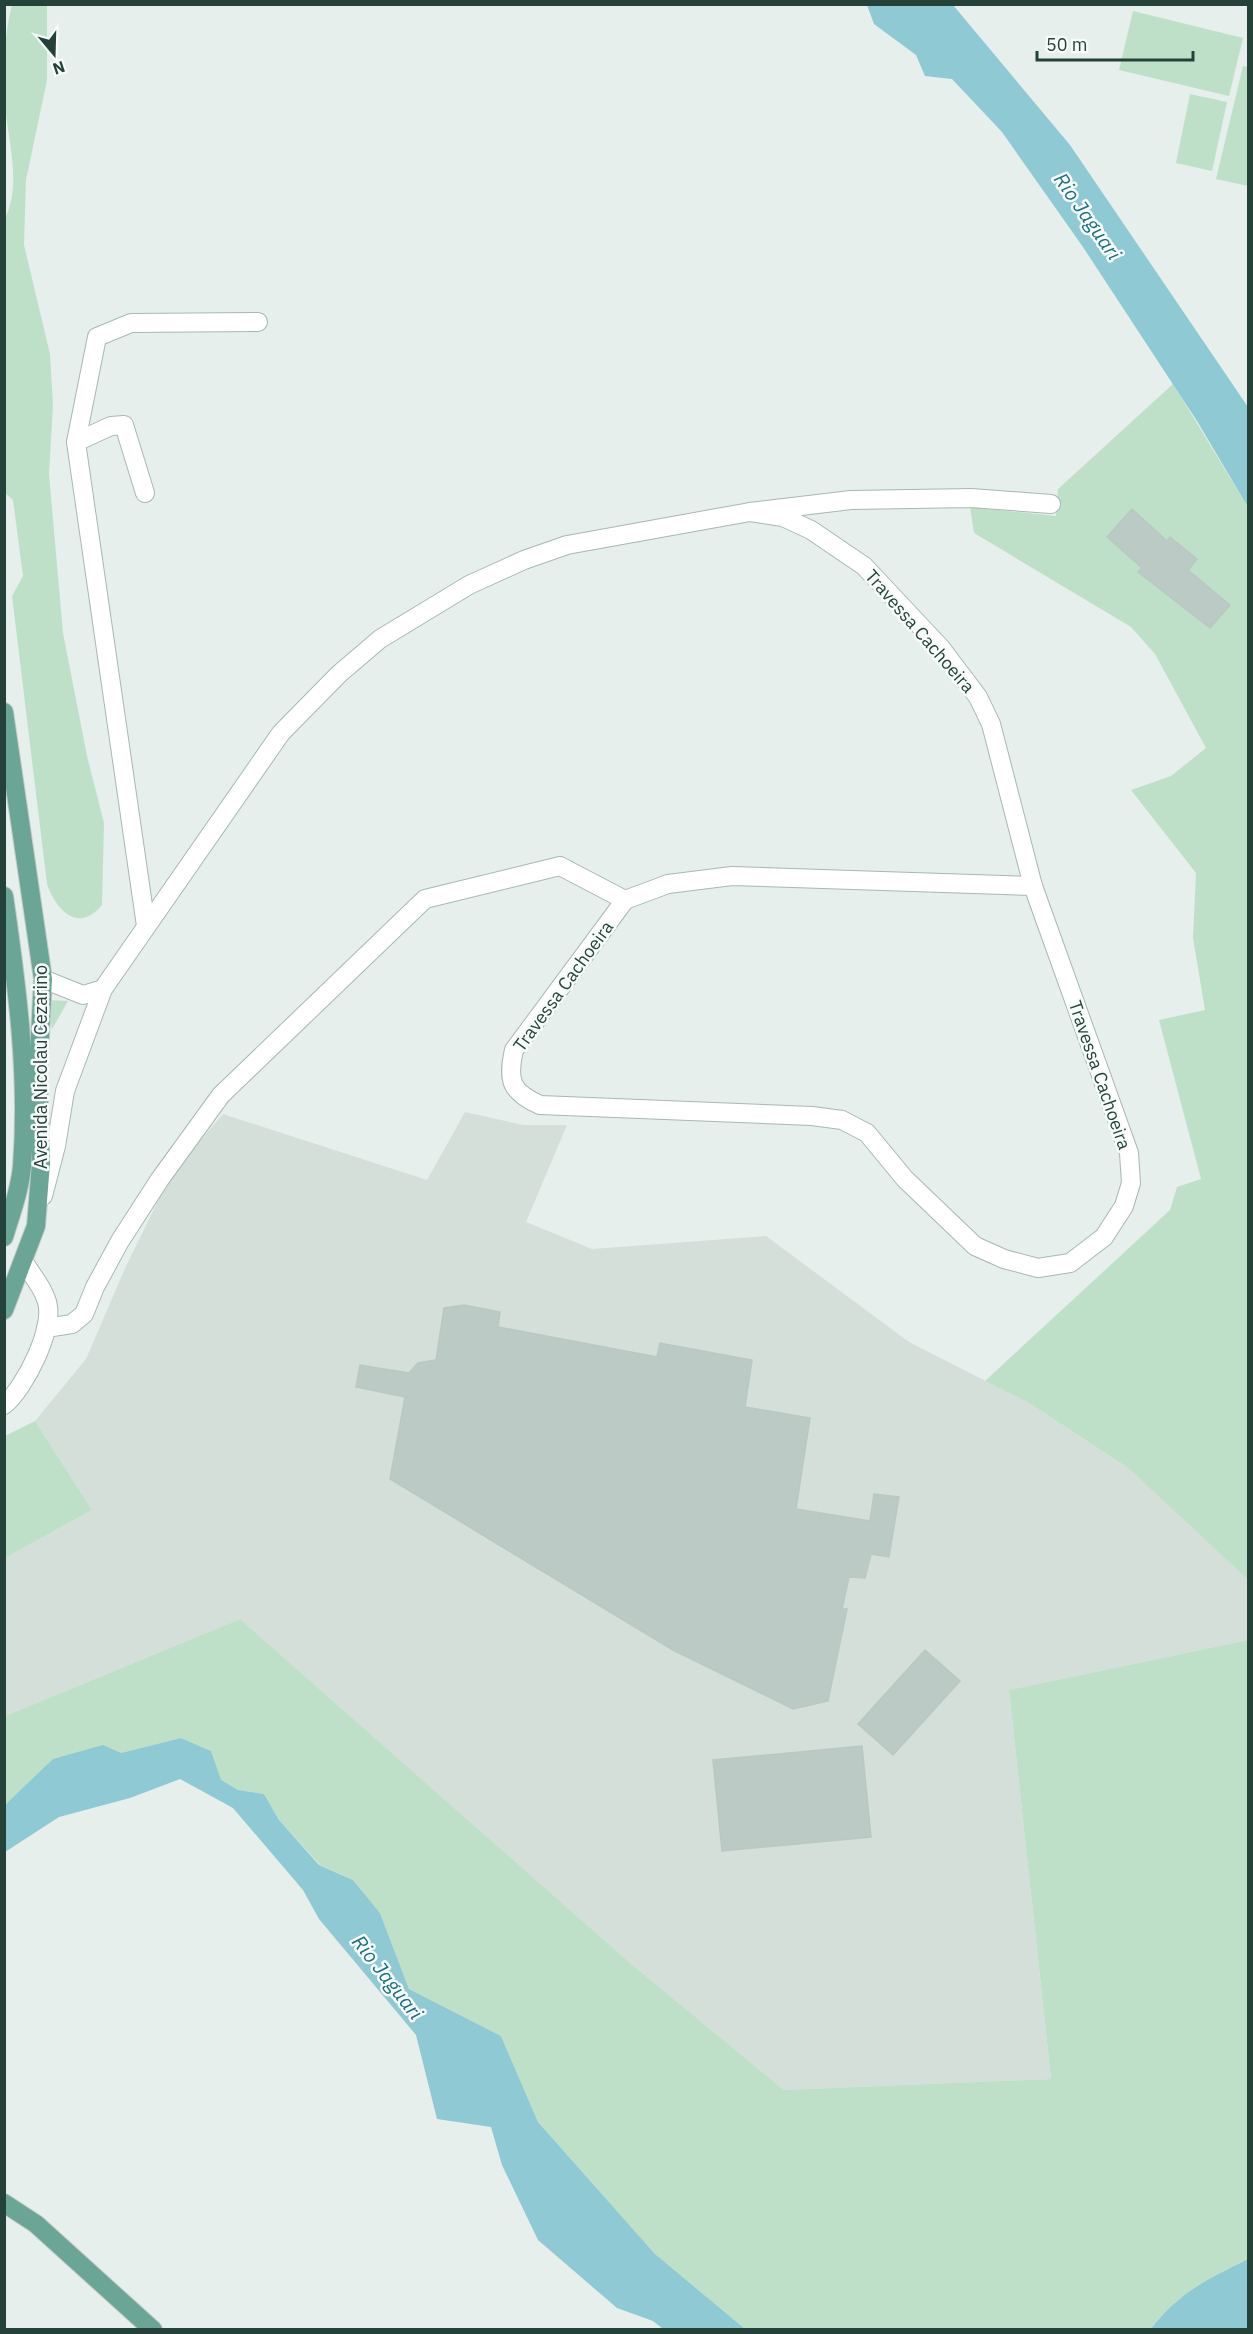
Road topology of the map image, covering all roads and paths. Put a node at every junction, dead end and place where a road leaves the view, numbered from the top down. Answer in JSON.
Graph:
{"nodes":[{"id":1,"x":258,"y":322,"type":"dead end"},
{"id":2,"x":76,"y":442,"type":"junction"},
{"id":3,"x":145,"y":493,"type":"dead end"},
{"id":4,"x":1051,"y":504,"type":"dead end"},
{"id":5,"x":750,"y":512,"type":"junction"},
{"id":6,"x":4,"y":711,"type":"edge"},
{"id":7,"x":1033,"y":886,"type":"junction"},
{"id":8,"x":4,"y":896,"type":"edge"},
{"id":9,"x":625,"y":900,"type":"junction"},
{"id":10,"x":146,"y":926,"type":"junction"},
{"id":11,"x":43,"y":979,"type":"junction"},
{"id":12,"x":103,"y":989,"type":"junction"},
{"id":13,"x":36,"y":1226,"type":"junction"},
{"id":14,"x":4,"y":1237,"type":"edge"},
{"id":15,"x":24,"y":1262,"type":"junction"},
{"id":16,"x":4,"y":1310,"type":"edge"},
{"id":17,"x":46,"y":1328,"type":"junction"},
{"id":18,"x":4,"y":1405,"type":"edge"},
{"id":19,"x":4,"y":2203,"type":"edge"},
{"id":20,"x":153,"y":2330,"type":"edge"}],
"edges":[{"from":1,"to":2,"type":"street"},
{"from":2,"to":3,"type":"street"},
{"from":2,"to":10,"type":"street"},
{"from":4,"to":5,"type":"street"},
{"from":5,"to":7,"type":"street","name":"Travessa Cachoeira"},
{"from":5,"to":10,"type":"street"},
{"from":6,"to":11,"type":"main road","name":"Avenida Nicolau Cezarino"},
{"from":7,"to":9,"type":"street"},
{"from":7,"to":9,"type":"street","name":"Travessa Cachoeira"},
{"from":8,"to":14,"type":"main road","name":"Avenida Nicolau Cezarino"},
{"from":9,"to":17,"type":"street"},
{"from":10,"to":12,"type":"street"},
{"from":11,"to":12,"type":"street"},
{"from":11,"to":13,"type":"main road","name":"Avenida Nicolau Cezarino"},
{"from":12,"to":13,"type":"street"},
{"from":13,"to":15,"type":"main road","name":"Avenida Nicolau Cezarino"},
{"from":15,"to":16,"type":"main road","name":"Avenida Nicolau Cezarino"},
{"from":15,"to":17,"type":"street"},
{"from":17,"to":18,"type":"street"},
{"from":19,"to":20,"type":"main road"}]}
